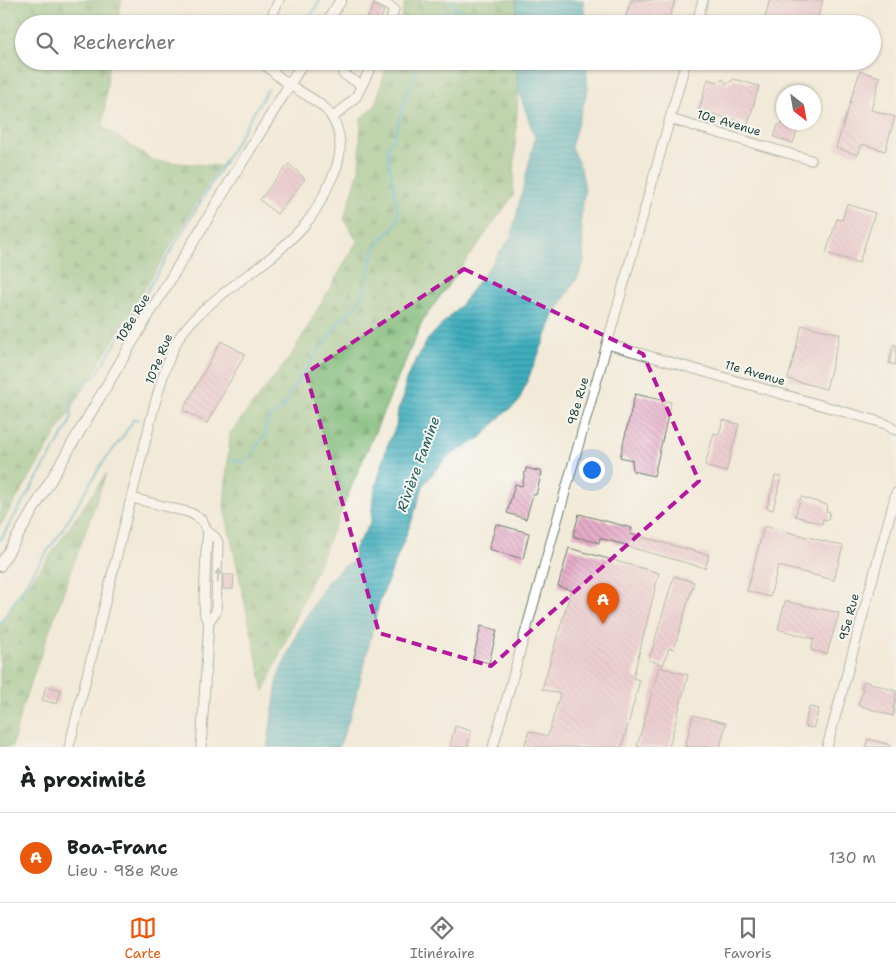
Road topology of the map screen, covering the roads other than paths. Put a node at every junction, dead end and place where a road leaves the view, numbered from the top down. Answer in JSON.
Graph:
{"nodes":[{"id":1,"x":279,"y":0,"type":"edge"},
{"id":2,"x":341,"y":0,"type":"edge"},
{"id":3,"x":378,"y":0,"type":"edge"},
{"id":4,"x":703,"y":0,"type":"edge"},
{"id":5,"x":272,"y":15,"type":"edge"},
{"id":6,"x":332,"y":15,"type":"edge"},
{"id":7,"x":392,"y":15,"type":"edge"},
{"id":8,"x":699,"y":15,"type":"edge"},
{"id":9,"x":271,"y":70,"type":"edge"},
{"id":10,"x":298,"y":70,"type":"edge"},
{"id":11,"x":370,"y":70,"type":"edge"},
{"id":12,"x":684,"y":70,"type":"edge"},
{"id":13,"x":343,"y":74,"type":"dead end"},
{"id":14,"x":289,"y":85,"type":"junction"},
{"id":15,"x":362,"y":85,"type":"junction"},
{"id":16,"x":332,"y":118,"type":"junction"},
{"id":17,"x":670,"y":119,"type":"junction"},
{"id":18,"x":811,"y":160,"type":"dead end"},
{"id":19,"x":607,"y":344,"type":"junction"},
{"id":20,"x":896,"y":430,"type":"edge"},
{"id":21,"x":896,"y":493,"type":"edge"},
{"id":22,"x":132,"y":498,"type":"junction"},
{"id":23,"x":0,"y":566,"type":"edge"},
{"id":24,"x":69,"y":747,"type":"edge"},
{"id":25,"x":201,"y":747,"type":"edge"},
{"id":26,"x":493,"y":747,"type":"edge"},
{"id":27,"x":827,"y":747,"type":"edge"}],
"edges":[{"from":1,"to":5,"type":"street"},
{"from":2,"to":6,"type":"main road"},
{"from":3,"to":7,"type":"street"},
{"from":4,"to":8,"type":"street"},
{"from":9,"to":14,"type":"street","name":"107e Rue"},
{"from":10,"to":14,"type":"main road"},
{"from":11,"to":15,"type":"street"},
{"from":12,"to":17,"type":"street","name":"98e Rue"},
{"from":13,"to":15,"type":"street"},
{"from":14,"to":16,"type":"street","name":"107e Rue"},
{"from":14,"to":23,"type":"main road","name":"108e Rue"},
{"from":15,"to":16,"type":"street"},
{"from":16,"to":22,"type":"street","name":"107e Rue"},
{"from":17,"to":18,"type":"street","name":"10e Avenue"},
{"from":17,"to":19,"type":"street","name":"98e Rue"},
{"from":19,"to":20,"type":"street","name":"11e Avenue"},
{"from":19,"to":26,"type":"street","name":"98e Rue"},
{"from":21,"to":27,"type":"street","name":"95e Rue"},
{"from":22,"to":24,"type":"street","name":"107e Rue"},
{"from":22,"to":25,"type":"street"}]}
